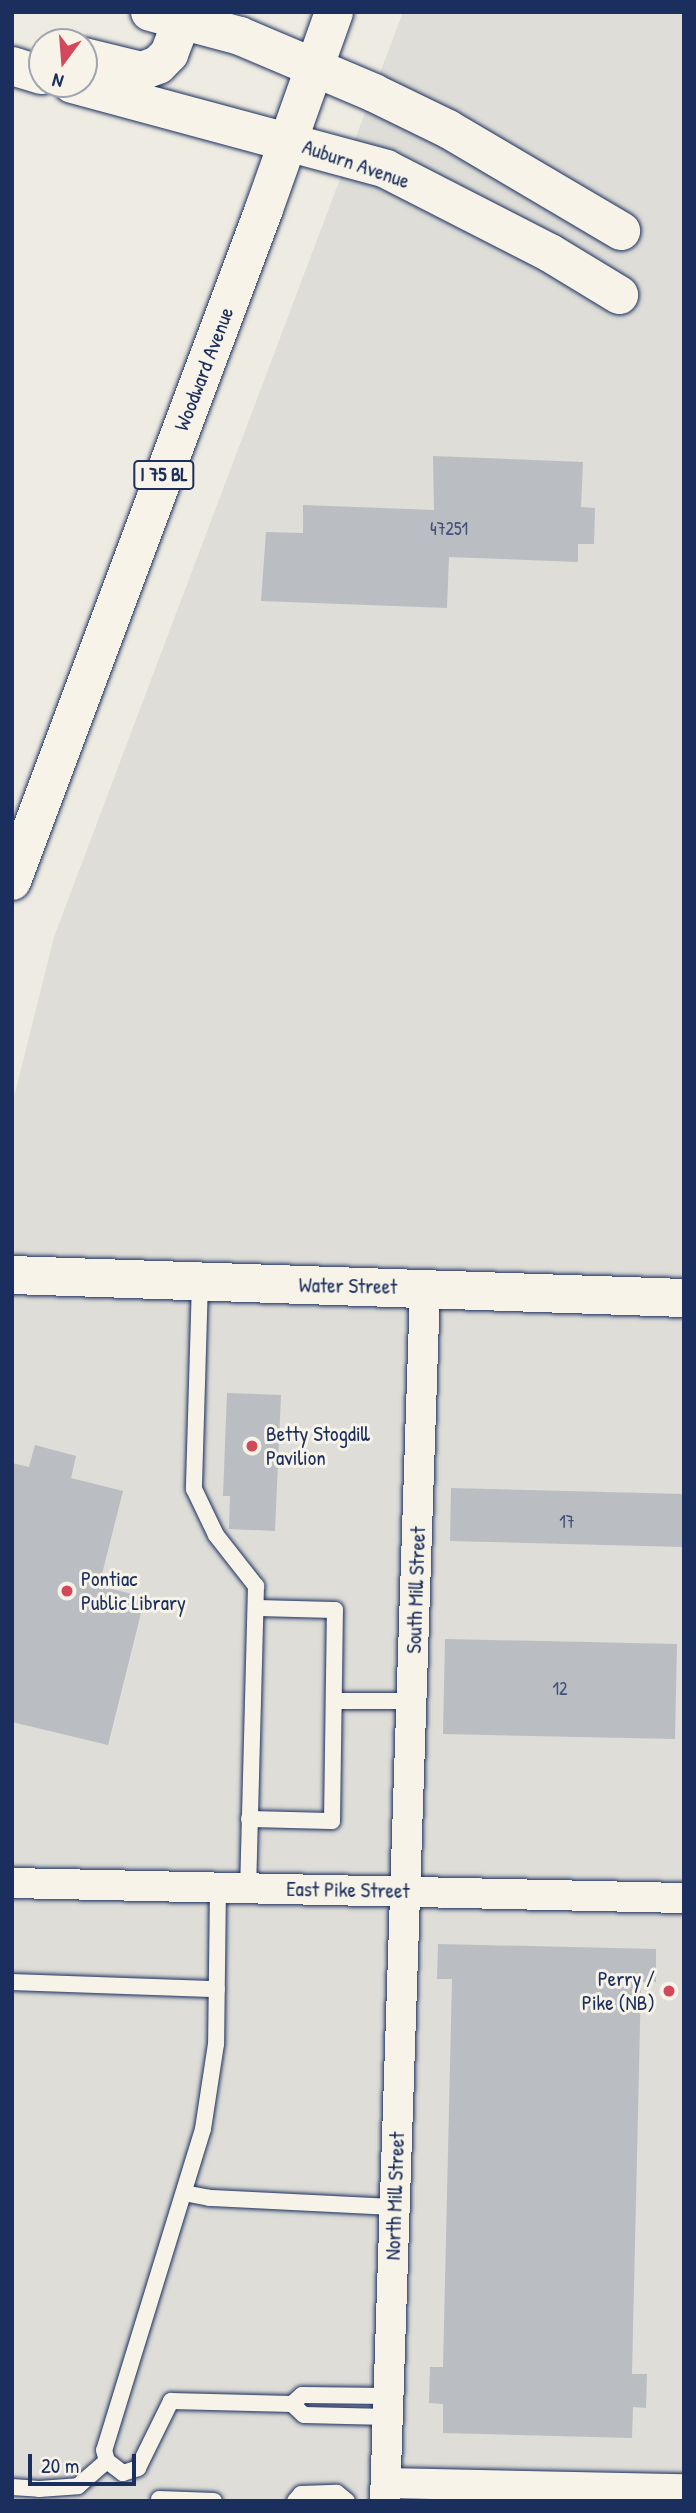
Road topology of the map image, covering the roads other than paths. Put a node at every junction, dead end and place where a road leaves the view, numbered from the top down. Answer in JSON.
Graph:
{"nodes":[{"id":1,"x":334,"y":12,"type":"edge"},
{"id":2,"x":166,"y":16,"type":"edge"},
{"id":3,"x":98,"y":60,"type":"edge"},
{"id":4,"x":314,"y":68,"type":"junction"},
{"id":5,"x":98,"y":91,"type":"edge"},
{"id":6,"x":288,"y":141,"type":"junction"},
{"id":7,"x":621,"y":231,"type":"dead end"},
{"id":8,"x":619,"y":295,"type":"dead end"},
{"id":9,"x":12,"y":881,"type":"edge"},
{"id":10,"x":12,"y":1275,"type":"edge"},
{"id":11,"x":200,"y":1282,"type":"junction"},
{"id":12,"x":425,"y":1288,"type":"junction"},
{"id":13,"x":684,"y":1298,"type":"edge"},
{"id":14,"x":256,"y":1608,"type":"junction"},
{"id":15,"x":334,"y":1701,"type":"junction"},
{"id":16,"x":412,"y":1701,"type":"junction"},
{"id":17,"x":249,"y":1819,"type":"junction"},
{"id":18,"x":12,"y":1884,"type":"edge"},
{"id":19,"x":218,"y":1887,"type":"junction"},
{"id":20,"x":248,"y":1888,"type":"junction"},
{"id":21,"x":406,"y":1891,"type":"junction"},
{"id":22,"x":684,"y":1898,"type":"edge"},
{"id":23,"x":12,"y":1982,"type":"edge"},
{"id":24,"x":217,"y":1989,"type":"junction"},
{"id":25,"x":184,"y":2193,"type":"junction"},
{"id":26,"x":395,"y":2207,"type":"junction"},
{"id":27,"x":388,"y":2406,"type":"junction"},
{"id":28,"x":107,"y":2461,"type":"junction"},
{"id":29,"x":12,"y":2487,"type":"edge"},
{"id":30,"x":684,"y":2489,"type":"edge"},
{"id":31,"x":386,"y":2492,"type":"edge"},
{"id":32,"x":159,"y":2498,"type":"dead end"},
{"id":33,"x":214,"y":2501,"type":"edge"},
{"id":34,"x":295,"y":2501,"type":"edge"},
{"id":35,"x":347,"y":2501,"type":"edge"}],
"edges":[{"from":1,"to":4,"type":"main road","name":"Woodward Avenue","number":"I 75 BL"},
{"from":2,"to":3,"type":"main road"},
{"from":2,"to":4,"type":"main road"},
{"from":4,"to":6,"type":"main road","name":"Woodward Avenue","number":"I 75 BL"},
{"from":4,"to":7,"type":"main road"},
{"from":5,"to":6,"type":"main road","name":"Auburn Avenue"},
{"from":6,"to":8,"type":"main road","name":"Auburn Avenue"},
{"from":6,"to":9,"type":"main road","name":"Woodward Avenue","number":"I 75 BL"},
{"from":10,"to":11,"type":"main road","name":"Water Street"},
{"from":11,"to":12,"type":"main road","name":"Water Street"},
{"from":11,"to":14,"type":"lane"},
{"from":12,"to":13,"type":"main road","name":"Water Street"},
{"from":12,"to":16,"type":"street","name":"South Mill Street"},
{"from":14,"to":15,"type":"lane"},
{"from":14,"to":17,"type":"lane"},
{"from":15,"to":16,"type":"lane"},
{"from":15,"to":17,"type":"lane"},
{"from":16,"to":21,"type":"street","name":"South Mill Street"},
{"from":17,"to":20,"type":"lane"},
{"from":18,"to":19,"type":"street","name":"East Pike Street"},
{"from":19,"to":20,"type":"street","name":"East Pike Street"},
{"from":19,"to":24,"type":"lane"},
{"from":20,"to":21,"type":"street","name":"East Pike Street"},
{"from":21,"to":22,"type":"street","name":"East Pike Street"},
{"from":21,"to":26,"type":"street","name":"North Mill Street"},
{"from":23,"to":24,"type":"lane"},
{"from":24,"to":25,"type":"lane"},
{"from":25,"to":26,"type":"lane"},
{"from":25,"to":28,"type":"lane"},
{"from":26,"to":27,"type":"street","name":"North Mill Street"},
{"from":27,"to":28,"type":"lane"},
{"from":27,"to":31,"type":"street","name":"North Mill Street"},
{"from":28,"to":29,"type":"lane"},
{"from":30,"to":31,"type":"street"},
{"from":32,"to":33,"type":"lane"},
{"from":34,"to":35,"type":"lane"}]}
